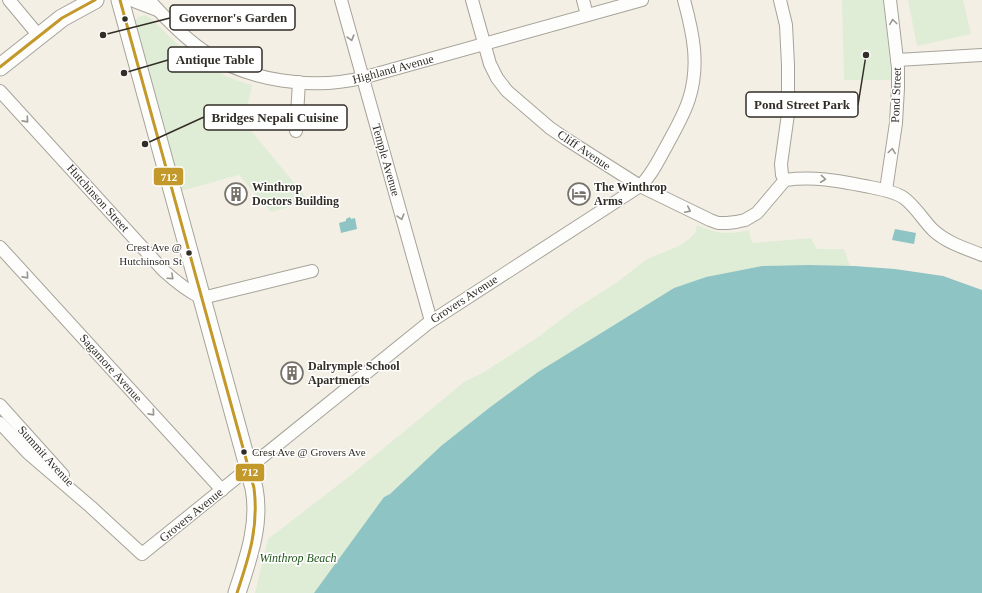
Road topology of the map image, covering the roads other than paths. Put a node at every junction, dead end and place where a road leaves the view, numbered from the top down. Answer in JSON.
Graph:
{"nodes":[{"id":1,"x":9,"y":0,"type":"edge"},
{"id":2,"x":73,"y":0,"type":"edge"},
{"id":3,"x":95,"y":0,"type":"edge"},
{"id":4,"x":120,"y":0,"type":"edge"},
{"id":5,"x":131,"y":0,"type":"edge"},
{"id":6,"x":149,"y":0,"type":"edge"},
{"id":7,"x":340,"y":0,"type":"edge"},
{"id":8,"x":472,"y":0,"type":"edge"},
{"id":9,"x":583,"y":0,"type":"edge"},
{"id":10,"x":642,"y":0,"type":"edge"},
{"id":11,"x":684,"y":0,"type":"edge"},
{"id":12,"x":780,"y":0,"type":"edge"},
{"id":13,"x":890,"y":0,"type":"edge"},
{"id":14,"x":158,"y":10,"type":"junction"},
{"id":15,"x":587,"y":15,"type":"junction"},
{"id":16,"x":62,"y":18,"type":"junction"},
{"id":17,"x":39,"y":36,"type":"junction"},
{"id":18,"x":484,"y":44,"type":"junction"},
{"id":19,"x":982,"y":55,"type":"edge"},
{"id":20,"x":897,"y":60,"type":"junction"},
{"id":21,"x":0,"y":67,"type":"edge"},
{"id":22,"x":362,"y":78,"type":"junction"},
{"id":23,"x":299,"y":82,"type":"junction"},
{"id":24,"x":0,"y":91,"type":"edge"},
{"id":25,"x":296,"y":131,"type":"dead end"},
{"id":26,"x":785,"y":180,"type":"junction"},
{"id":27,"x":640,"y":186,"type":"junction"},
{"id":28,"x":886,"y":190,"type":"junction"},
{"id":29,"x":0,"y":247,"type":"edge"},
{"id":30,"x":982,"y":255,"type":"edge"},
{"id":31,"x":312,"y":271,"type":"dead end"},
{"id":32,"x":202,"y":298,"type":"junction"},
{"id":33,"x":431,"y":321,"type":"junction"},
{"id":34,"x":0,"y":405,"type":"edge"},
{"id":35,"x":0,"y":423,"type":"edge"},
{"id":36,"x":249,"y":468,"type":"junction"},
{"id":37,"x":222,"y":490,"type":"junction"},
{"id":38,"x":92,"y":507,"type":"junction"},
{"id":39,"x":142,"y":554,"type":"joint"},
{"id":40,"x":238,"y":593,"type":"edge"}],
"edges":[{"from":1,"to":17,"type":"street"},
{"from":2,"to":16,"type":"main road"},
{"from":3,"to":16,"type":"main road"},
{"from":4,"to":32,"type":"main road"},
{"from":5,"to":14,"type":"street","name":"Highland Avenue"},
{"from":6,"to":14,"type":"street","name":"Highland Avenue"},
{"from":7,"to":22,"type":"street","name":"Temple Avenue","one_way":true},
{"from":8,"to":18,"type":"street","name":"Cliff Avenue"},
{"from":9,"to":15,"type":"street"},
{"from":10,"to":15,"type":"street","name":"Highland Avenue"},
{"from":11,"to":27,"type":"street","name":"Grovers Avenue"},
{"from":12,"to":26,"type":"street"},
{"from":20,"to":13,"type":"street","name":"Pond Street","one_way":true},
{"from":14,"to":23,"type":"street","name":"Highland Avenue"},
{"from":15,"to":18,"type":"street","name":"Highland Avenue"},
{"from":16,"to":17,"type":"main road"},
{"from":17,"to":21,"type":"main road"},
{"from":18,"to":22,"type":"street","name":"Highland Avenue"},
{"from":18,"to":27,"type":"street","name":"Cliff Avenue"},
{"from":19,"to":20,"type":"street"},
{"from":28,"to":20,"type":"street","name":"Pond Street","one_way":true},
{"from":22,"to":23,"type":"street","name":"Highland Avenue"},
{"from":22,"to":33,"type":"street","name":"Temple Avenue","one_way":true},
{"from":23,"to":25,"type":"street"},
{"from":24,"to":32,"type":"street","name":"Hutchinson Street","one_way":true},
{"from":27,"to":26,"type":"street","name":"Cliff Avenue","one_way":true},
{"from":26,"to":28,"type":"street","one_way":true},
{"from":27,"to":33,"type":"street","name":"Grovers Avenue"},
{"from":28,"to":30,"type":"street"},
{"from":29,"to":37,"type":"street","name":"Sagamore Avenue","one_way":true},
{"from":31,"to":32,"type":"street"},
{"from":32,"to":36,"type":"main road"},
{"from":33,"to":36,"type":"street","name":"Grovers Avenue"},
{"from":34,"to":38,"type":"street","name":"Summit Avenue"},
{"from":35,"to":38,"type":"street","name":"Summit Avenue"},
{"from":36,"to":37,"type":"street","name":"Grovers Avenue"},
{"from":36,"to":40,"type":"main road"},
{"from":37,"to":39,"type":"street","name":"Grovers Avenue"},
{"from":38,"to":39,"type":"street","name":"Summit Avenue"}]}
